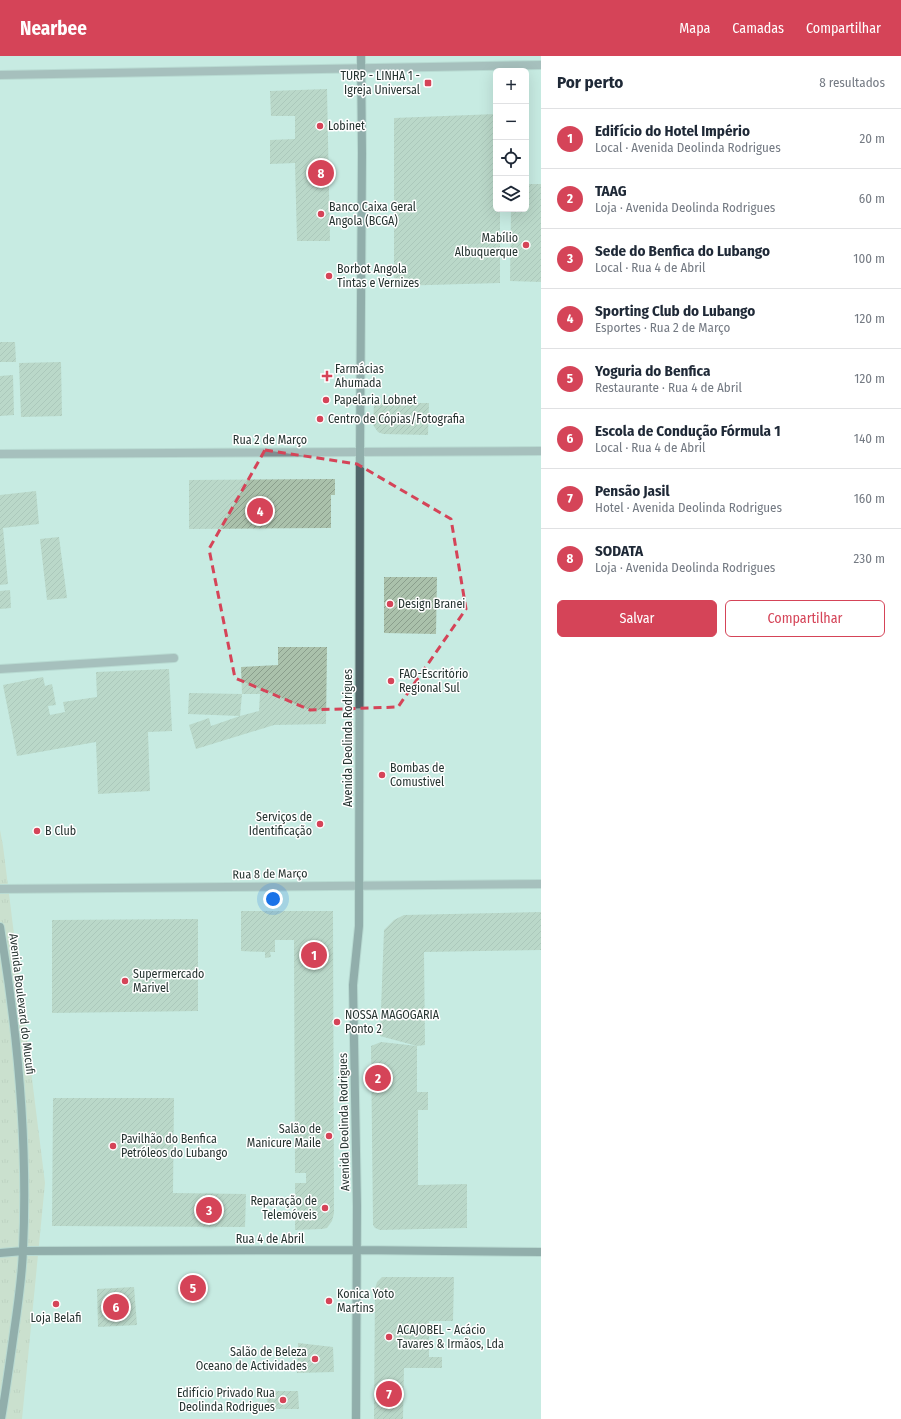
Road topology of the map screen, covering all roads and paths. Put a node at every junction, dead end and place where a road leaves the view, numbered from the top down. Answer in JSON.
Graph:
{"nodes":[{"id":1,"x":361,"y":56,"type":"edge"},
{"id":2,"x":541,"y":65,"type":"edge"},
{"id":3,"x":361,"y":68,"type":"junction"},
{"id":4,"x":0,"y":75,"type":"edge"},
{"id":5,"x":541,"y":451,"type":"edge"},
{"id":6,"x":360,"y":452,"type":"junction"},
{"id":7,"x":0,"y":454,"type":"edge"},
{"id":8,"x":174,"y":658,"type":"dead end"},
{"id":9,"x":0,"y":669,"type":"edge"},
{"id":10,"x":541,"y":884,"type":"edge"},
{"id":11,"x":359,"y":885,"type":"junction"},
{"id":12,"x":0,"y":889,"type":"edge"},
{"id":13,"x":0,"y":927,"type":"edge"},
{"id":14,"x":357,"y":1250,"type":"junction"},
{"id":15,"x":24,"y":1251,"type":"junction"},
{"id":16,"x":541,"y":1252,"type":"edge"},
{"id":17,"x":0,"y":1253,"type":"edge"},
{"id":18,"x":1,"y":1419,"type":"edge"},
{"id":19,"x":356,"y":1419,"type":"edge"}],
"edges":[{"from":1,"to":3,"type":"street","name":"Avenida Deolinda Rodrigues"},
{"from":2,"to":3,"type":"street"},
{"from":3,"to":4,"type":"street"},
{"from":3,"to":6,"type":"street","name":"Avenida Deolinda Rodrigues"},
{"from":5,"to":6,"type":"street","name":"Rua 2 de Março"},
{"from":6,"to":7,"type":"street","name":"Rua 2 de Março"},
{"from":6,"to":11,"type":"street","name":"Avenida Deolinda Rodrigues"},
{"from":8,"to":9,"type":"street"},
{"from":10,"to":11,"type":"street","name":"Rua 8 de Março"},
{"from":11,"to":12,"type":"street","name":"Rua 8 de Março"},
{"from":11,"to":14,"type":"street","name":"Avenida Deolinda Rodrigues"},
{"from":13,"to":15,"type":"street","name":"Avenida Boulevard do Mucufi"},
{"from":14,"to":15,"type":"street","name":"Rua 4 de Abril"},
{"from":14,"to":16,"type":"street","name":"Rua 4 de Abril"},
{"from":14,"to":19,"type":"street","name":"Avenida Deolinda Rodrigues"},
{"from":15,"to":17,"type":"street","name":"Rua 4 de Abril"},
{"from":15,"to":18,"type":"street","name":"Avenida Boulevard do Mucufi"}]}
